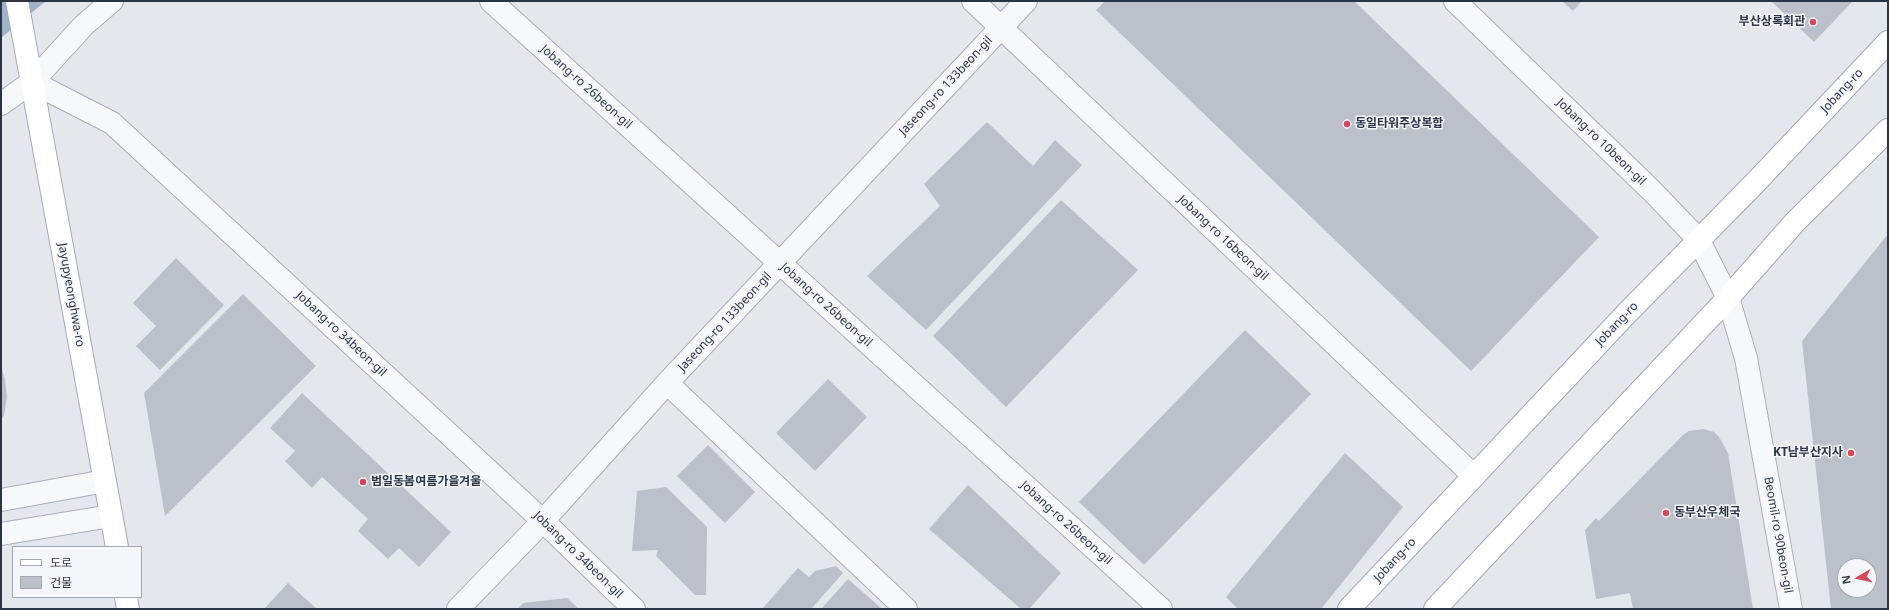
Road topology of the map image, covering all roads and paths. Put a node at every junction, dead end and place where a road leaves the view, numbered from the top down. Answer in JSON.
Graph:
{"nodes":[{"id":1,"x":17,"y":1,"type":"edge"},
{"id":2,"x":112,"y":1,"type":"edge"},
{"id":3,"x":491,"y":1,"type":"edge"},
{"id":4,"x":972,"y":1,"type":"edge"},
{"id":5,"x":1026,"y":1,"type":"edge"},
{"id":6,"x":1455,"y":1,"type":"edge"},
{"id":7,"x":1001,"y":28,"type":"junction"},
{"id":8,"x":1888,"y":42,"type":"edge"},
{"id":9,"x":32,"y":82,"type":"junction"},
{"id":10,"x":1,"y":104,"type":"edge"},
{"id":11,"x":1888,"y":130,"type":"edge"},
{"id":12,"x":1879,"y":144,"type":"edge"},
{"id":13,"x":1698,"y":239,"type":"junction"},
{"id":14,"x":780,"y":263,"type":"junction"},
{"id":15,"x":1728,"y":298,"type":"junction"},
{"id":16,"x":667,"y":383,"type":"junction"},
{"id":17,"x":1474,"y":476,"type":"junction"},
{"id":18,"x":105,"y":481,"type":"junction"},
{"id":19,"x":1,"y":500,"type":"edge"},
{"id":20,"x":111,"y":516,"type":"junction"},
{"id":21,"x":543,"y":521,"type":"junction"},
{"id":22,"x":1,"y":534,"type":"edge"},
{"id":23,"x":117,"y":546,"type":"edge"},
{"id":24,"x":126,"y":598,"type":"edge"},
{"id":25,"x":128,"y":609,"type":"edge"},
{"id":26,"x":458,"y":609,"type":"edge"},
{"id":27,"x":634,"y":609,"type":"edge"},
{"id":28,"x":906,"y":609,"type":"edge"},
{"id":29,"x":1161,"y":609,"type":"edge"},
{"id":30,"x":1349,"y":609,"type":"edge"},
{"id":31,"x":1435,"y":609,"type":"edge"},
{"id":32,"x":1791,"y":609,"type":"edge"}],
"edges":[{"from":1,"to":9,"type":"main road","name":"Jayupyeonghwa-ro"},
{"from":2,"to":9,"type":"street"},
{"from":3,"to":14,"type":"street","name":"Jobang-ro 26beon-gil"},
{"from":4,"to":7,"type":"street","name":"Jobang-ro 16beon-gil"},
{"from":5,"to":7,"type":"street","name":"Jaseong-ro 133beon-gil"},
{"from":6,"to":13,"type":"street","name":"Jobang-ro 10beon-gil"},
{"from":7,"to":14,"type":"street","name":"Jaseong-ro 133beon-gil"},
{"from":7,"to":17,"type":"street","name":"Jobang-ro 16beon-gil"},
{"from":8,"to":13,"type":"main road","name":"Jobang-ro"},
{"from":9,"to":10,"type":"street"},
{"from":9,"to":18,"type":"main road","name":"Jayupyeonghwa-ro"},
{"from":9,"to":21,"type":"street","name":"Jobang-ro 34beon-gil"},
{"from":11,"to":12,"type":"main road"},
{"from":12,"to":15,"type":"main road"},
{"from":13,"to":15,"type":"street","name":"Jobang-ro 10beon-gil"},
{"from":13,"to":17,"type":"main road","name":"Jobang-ro"},
{"from":14,"to":16,"type":"street","name":"Jaseong-ro 133beon-gil"},
{"from":14,"to":29,"type":"street","name":"Jobang-ro 26beon-gil"},
{"from":15,"to":31,"type":"main road"},
{"from":15,"to":32,"type":"street","name":"Beomil-ro 90beon-gil"},
{"from":16,"to":21,"type":"street","name":"Jaseong-ro 133beon-gil"},
{"from":16,"to":28,"type":"street"},
{"from":17,"to":30,"type":"main road","name":"Jobang-ro"},
{"from":18,"to":19,"type":"street"},
{"from":18,"to":20,"type":"main road","name":"Jayupyeonghwa-ro"},
{"from":20,"to":22,"type":"street"},
{"from":20,"to":23,"type":"main road","name":"Jayupyeonghwa-ro"},
{"from":21,"to":26,"type":"street","name":"Jaseong-ro 133beon-gil"},
{"from":21,"to":27,"type":"street","name":"Jobang-ro 34beon-gil"},
{"from":24,"to":25,"type":"main road"}]}
